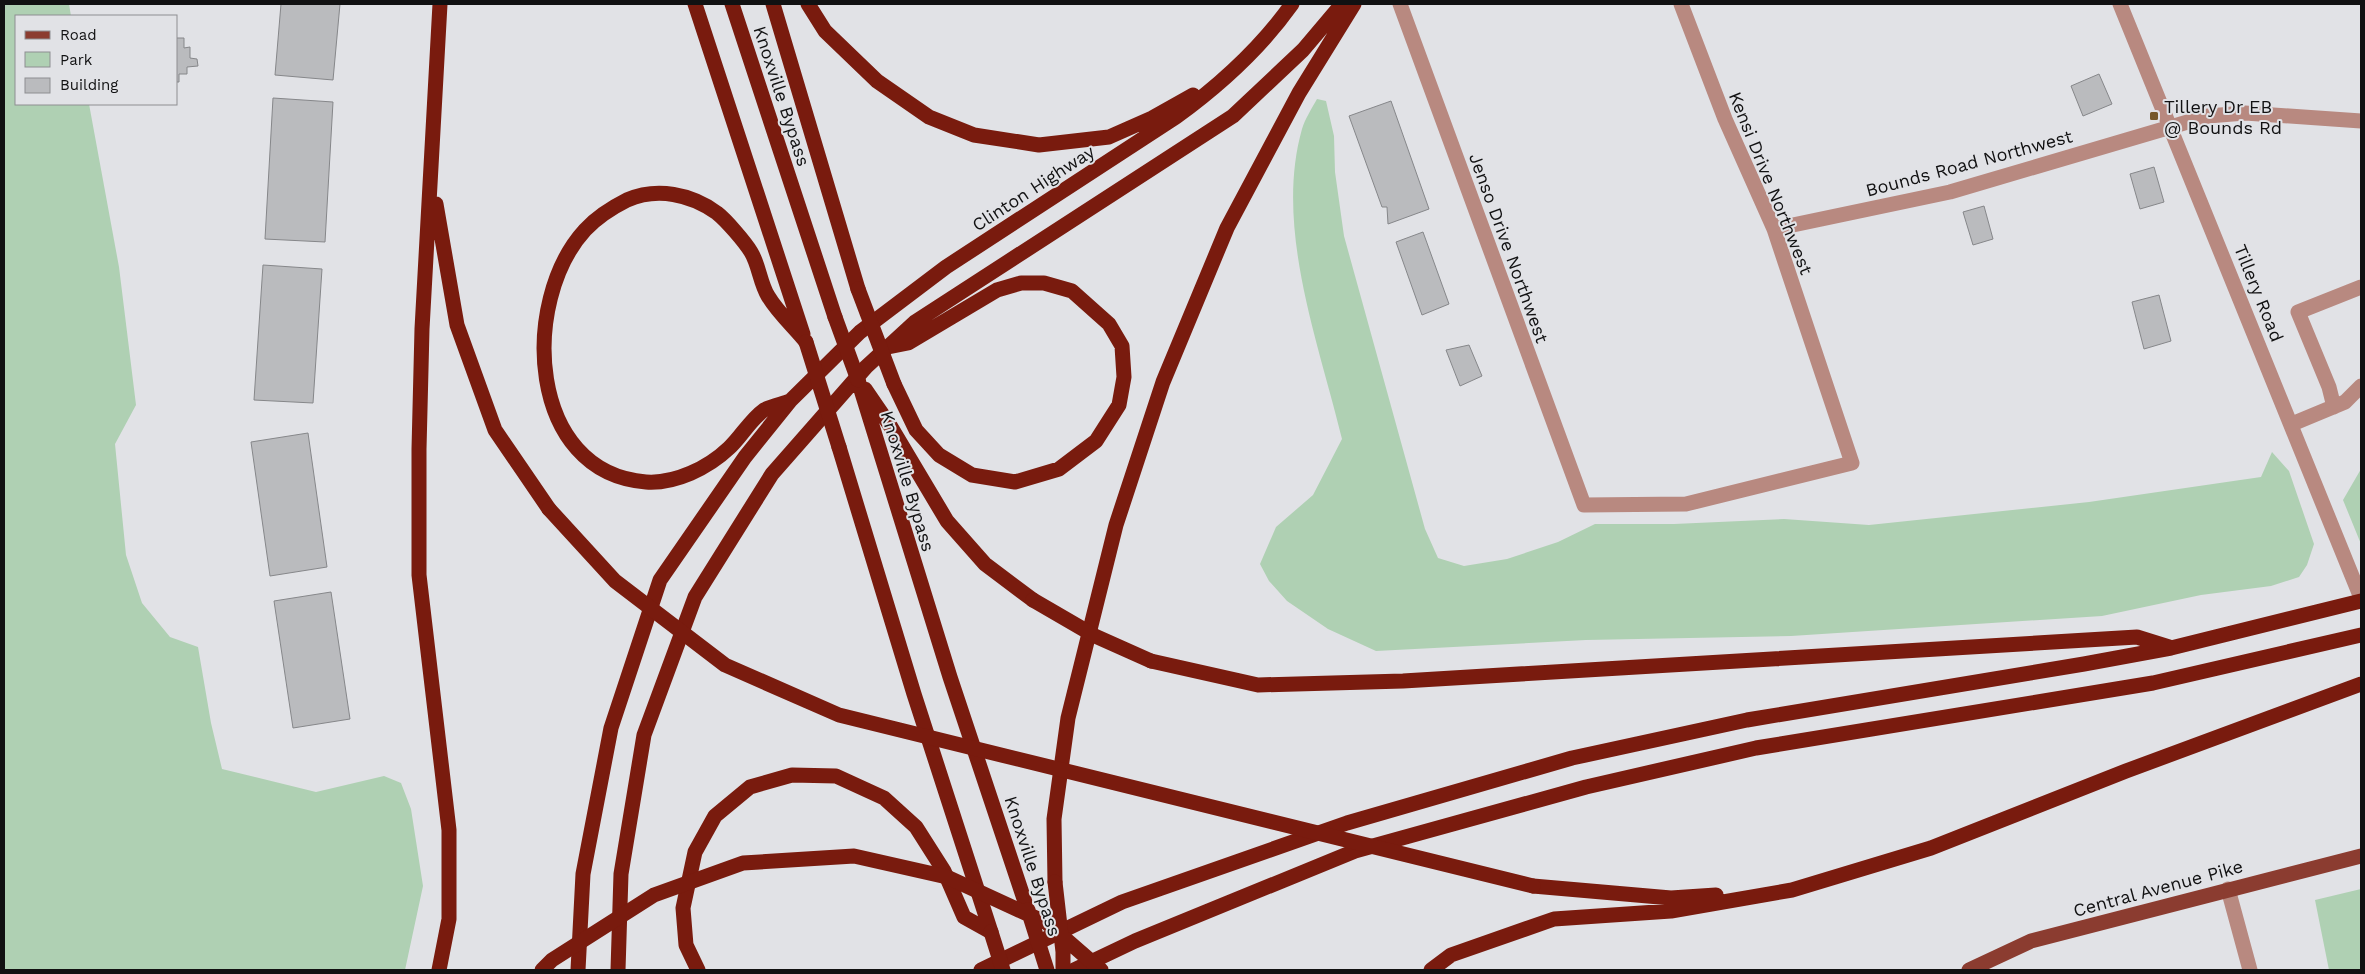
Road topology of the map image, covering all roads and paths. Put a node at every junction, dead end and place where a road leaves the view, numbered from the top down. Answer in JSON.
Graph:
{"nodes":[{"id":1,"x":440,"y":4,"type":"edge"},
{"id":2,"x":695,"y":4,"type":"edge"},
{"id":3,"x":732,"y":4,"type":"edge"},
{"id":4,"x":773,"y":4,"type":"edge"},
{"id":5,"x":808,"y":4,"type":"edge"},
{"id":6,"x":1292,"y":4,"type":"edge"},
{"id":7,"x":1342,"y":4,"type":"edge"},
{"id":8,"x":1354,"y":4,"type":"edge"},
{"id":9,"x":1400,"y":4,"type":"edge"},
{"id":10,"x":1680,"y":4,"type":"edge"},
{"id":11,"x":2120,"y":4,"type":"edge"},
{"id":12,"x":1211,"y":91,"type":"junction"},
{"id":13,"x":2361,"y":121,"type":"edge"},
{"id":14,"x":2172,"y":127,"type":"junction"},
{"id":15,"x":432,"y":178,"type":"junction"},
{"id":16,"x":1774,"y":230,"type":"junction"},
{"id":17,"x":2361,"y":287,"type":"edge"},
{"id":18,"x":806,"y":342,"type":"junction"},
{"id":19,"x":886,"y":347,"type":"junction"},
{"id":20,"x":2361,"y":386,"type":"edge"},
{"id":21,"x":790,"y":401,"type":"junction"},
{"id":22,"x":2334,"y":408,"type":"junction"},
{"id":23,"x":872,"y":411,"type":"junction"},
{"id":24,"x":2292,"y":424,"type":"junction"},
{"id":25,"x":1852,"y":463,"type":"joint"},
{"id":26,"x":2361,"y":599,"type":"edge"},
{"id":27,"x":2361,"y":635,"type":"edge"},
{"id":28,"x":2171,"y":648,"type":"junction"},
{"id":29,"x":2361,"y":684,"type":"edge"},
{"id":30,"x":2361,"y":856,"type":"edge"},
{"id":31,"x":2228,"y":889,"type":"junction"},
{"id":32,"x":1792,"y":890,"type":"junction"},
{"id":33,"x":991,"y":932,"type":"junction"},
{"id":34,"x":439,"y":970,"type":"edge"},
{"id":35,"x":542,"y":970,"type":"edge"},
{"id":36,"x":578,"y":970,"type":"edge"},
{"id":37,"x":618,"y":970,"type":"edge"},
{"id":38,"x":698,"y":970,"type":"edge"},
{"id":39,"x":981,"y":970,"type":"edge"},
{"id":40,"x":1003,"y":970,"type":"edge"},
{"id":41,"x":1047,"y":970,"type":"edge"},
{"id":42,"x":1063,"y":970,"type":"edge"},
{"id":43,"x":1074,"y":970,"type":"edge"},
{"id":44,"x":1101,"y":970,"type":"edge"},
{"id":45,"x":1431,"y":970,"type":"edge"},
{"id":46,"x":1969,"y":970,"type":"edge"},
{"id":47,"x":2250,"y":970,"type":"edge"}],
"edges":[{"from":1,"to":15,"type":"highway"},
{"from":2,"to":18,"type":"highway"},
{"from":3,"to":23,"type":"highway","name":"Knoxville Bypass","bridge":true},
{"from":4,"to":19,"type":"highway","bridge":true},
{"from":5,"to":12,"type":"highway"},
{"from":6,"to":12,"type":"highway","name":"Clinton Highway"},
{"from":7,"to":19,"type":"highway"},
{"from":8,"to":42,"type":"highway","bridge":true},
{"from":9,"to":25,"type":"street","name":"Jenso Drive Northwest"},
{"from":10,"to":16,"type":"street","name":"Kensi Drive Northwest"},
{"from":11,"to":14,"type":"street","name":"Tillery Road"},
{"from":12,"to":21,"type":"highway","name":"Clinton Highway"},
{"from":13,"to":14,"type":"street","name":"Bounds Road Northwest"},
{"from":14,"to":16,"type":"street","name":"Bounds Road Northwest"},
{"from":14,"to":24,"type":"street","name":"Tillery Road"},
{"from":15,"to":32,"type":"highway","bridge":true},
{"from":15,"to":34,"type":"highway"},
{"from":16,"to":25,"type":"street","name":"Kensi Drive Northwest"},
{"from":17,"to":22,"type":"street"},
{"from":18,"to":21,"type":"highway"},
{"from":18,"to":33,"type":"highway","bridge":true},
{"from":19,"to":37,"type":"highway"},
{"from":20,"to":22,"type":"street"},
{"from":21,"to":36,"type":"highway","name":"Clinton Highway"},
{"from":22,"to":24,"type":"street"},
{"from":23,"to":28,"type":"highway","bridge":true},
{"from":23,"to":41,"type":"highway","name":"Knoxville Bypass","bridge":true},
{"from":24,"to":26,"type":"street","name":"Tillery Road"},
{"from":26,"to":28,"type":"highway"},
{"from":27,"to":43,"type":"highway"},
{"from":28,"to":39,"type":"highway"},
{"from":29,"to":32,"type":"highway"},
{"from":30,"to":31,"type":"main road","name":"Central Avenue Pike"},
{"from":31,"to":46,"type":"main road","name":"Central Avenue Pike"},
{"from":31,"to":47,"type":"street"},
{"from":32,"to":45,"type":"highway"},
{"from":33,"to":38,"type":"highway"},
{"from":33,"to":40,"type":"highway","bridge":true},
{"from":35,"to":44,"type":"highway","bridge":true}]}
